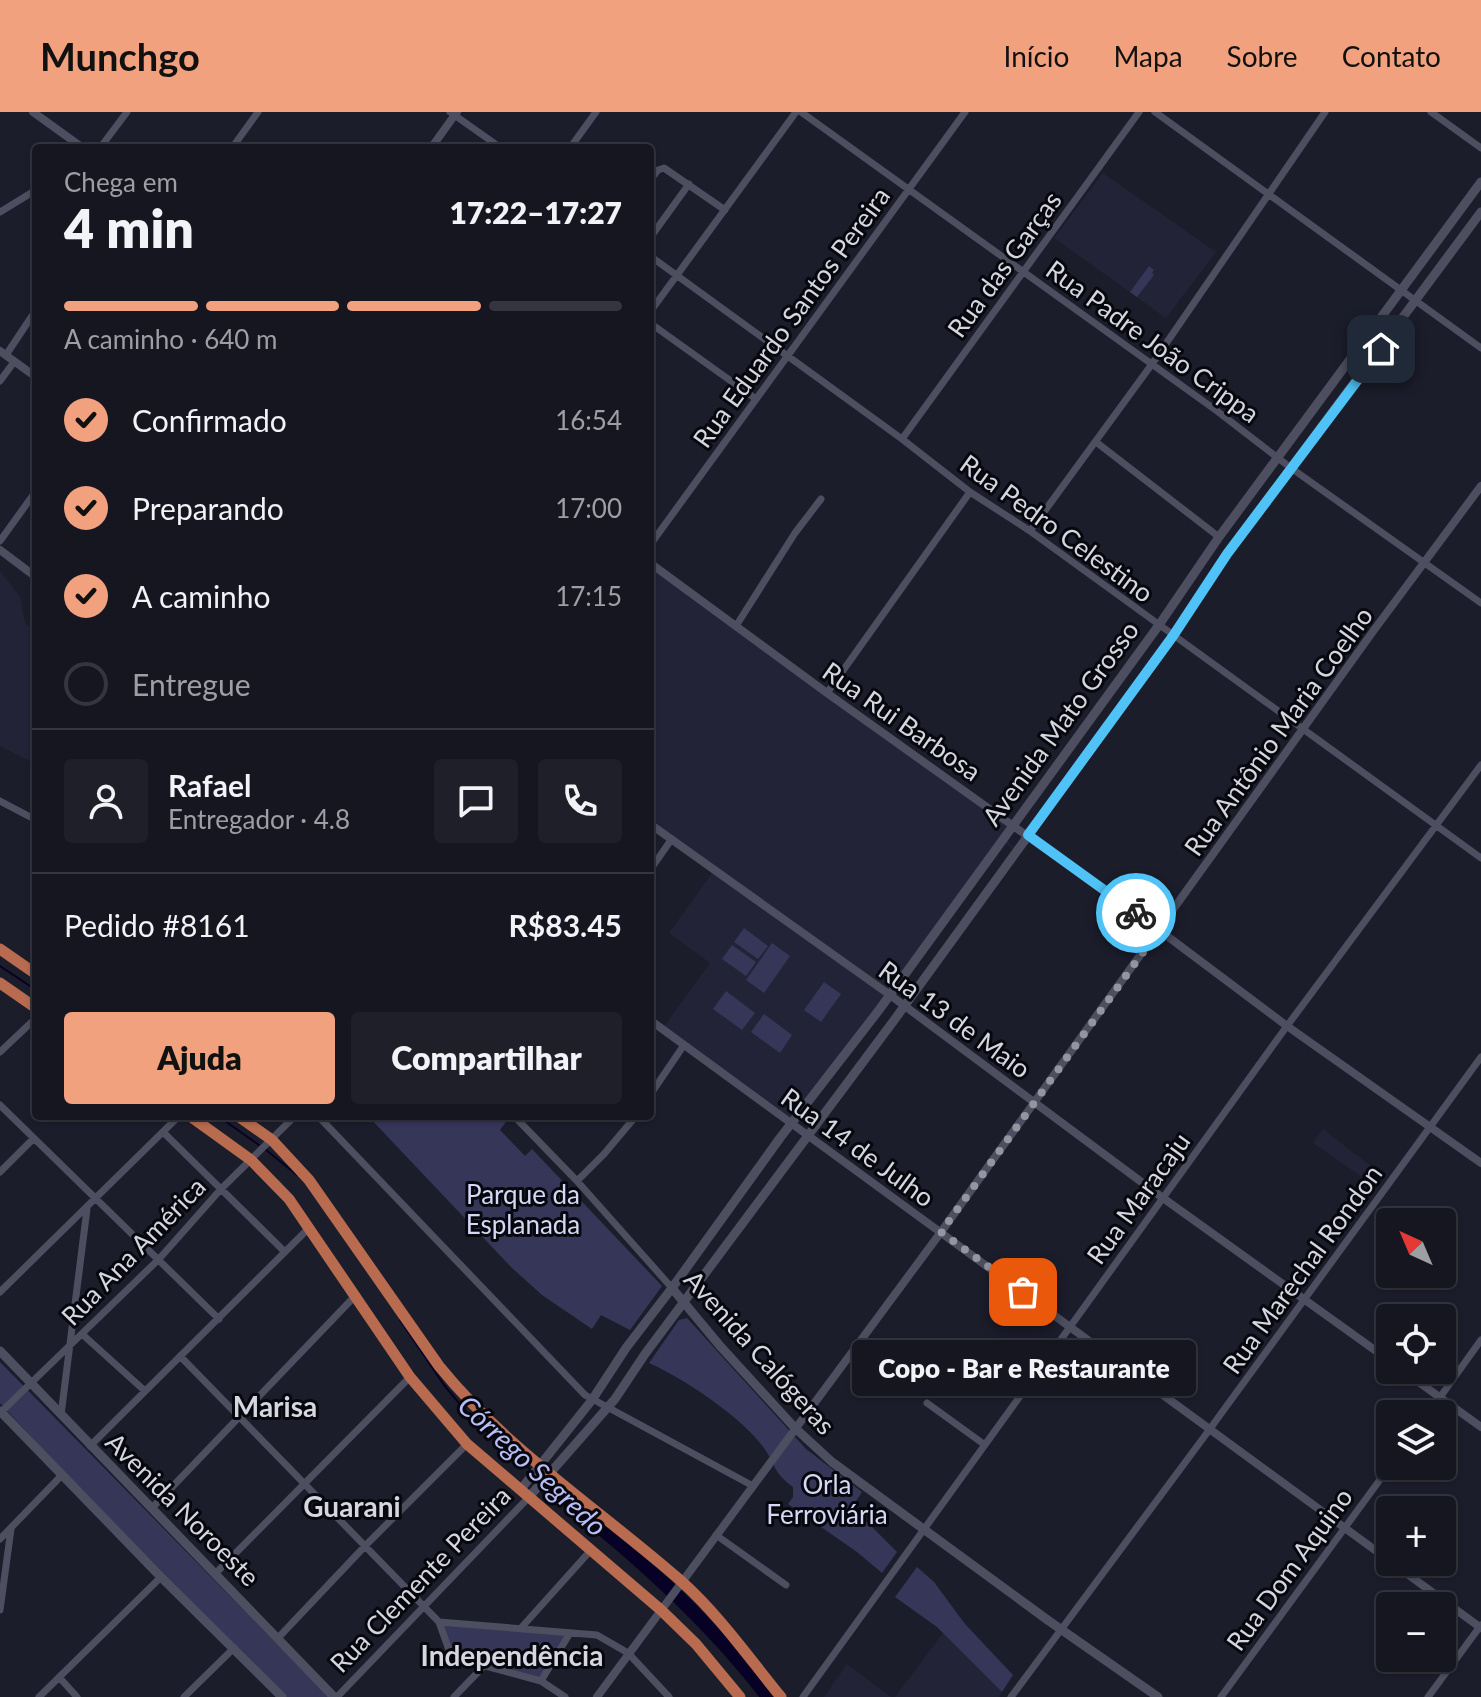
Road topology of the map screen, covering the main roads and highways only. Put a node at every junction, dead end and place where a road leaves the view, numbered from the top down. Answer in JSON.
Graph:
{"nodes":[{"id":1,"x":1481,"y":182,"type":"edge"},
{"id":2,"x":1481,"y":212,"type":"edge"},
{"id":3,"x":1219,"y":537,"type":"junction"},
{"id":4,"x":1227,"y":554,"type":"junction"},
{"id":5,"x":0,"y":949,"type":"edge"},
{"id":6,"x":32,"y":971,"type":"edge"},
{"id":7,"x":0,"y":983,"type":"edge"},
{"id":8,"x":32,"y":1005,"type":"edge"},
{"id":9,"x":196,"y":1120,"type":"edge"},
{"id":10,"x":244,"y":1120,"type":"edge"},
{"id":11,"x":672,"y":1288,"type":"junction"},
{"id":12,"x":683,"y":1302,"type":"junction"},
{"id":13,"x":0,"y":1351,"type":"edge"},
{"id":14,"x":0,"y":1412,"type":"edge"},
{"id":15,"x":538,"y":1469,"type":"junction"},
{"id":16,"x":548,"y":1478,"type":"junction"},
{"id":17,"x":528,"y":1491,"type":"junction"},
{"id":18,"x":282,"y":1697,"type":"edge"},
{"id":19,"x":335,"y":1697,"type":"edge"},
{"id":20,"x":740,"y":1697,"type":"edge"},
{"id":21,"x":781,"y":1697,"type":"edge"},
{"id":22,"x":1158,"y":1697,"type":"edge"}],
"edges":[{"from":1,"to":3,"type":"main road","name":"Avenida Mato Grosso"},
{"from":2,"to":4,"type":"main road","name":"Avenida Mato Grosso"},
{"from":3,"to":4,"type":"main road"},
{"from":3,"to":11,"type":"main road","name":"Avenida Mato Grosso"},
{"from":4,"to":12,"type":"main road","name":"Avenida Mato Grosso"},
{"from":5,"to":6,"type":"main road"},
{"from":7,"to":8,"type":"main road"},
{"from":9,"to":17,"type":"main road"},
{"from":10,"to":15,"type":"main road"},
{"from":11,"to":12,"type":"main road","name":"Avenida Calógeras"},
{"from":11,"to":15,"type":"main road","name":"Rua Clemente Pereira"},
{"from":12,"to":16,"type":"main road","name":"Rua Clemente Pereira"},
{"from":12,"to":22,"type":"main road","name":"Avenida Calógeras"},
{"from":13,"to":19,"type":"main road","name":"Avenida Noroeste"},
{"from":14,"to":18,"type":"main road"},
{"from":15,"to":16,"type":"main road"},
{"from":15,"to":17,"type":"main road","name":"Rua Clemente Pereira"},
{"from":16,"to":17,"type":"main road","name":"Rua Clemente Pereira"},
{"from":16,"to":21,"type":"main road"},
{"from":17,"to":20,"type":"main road"}]}
